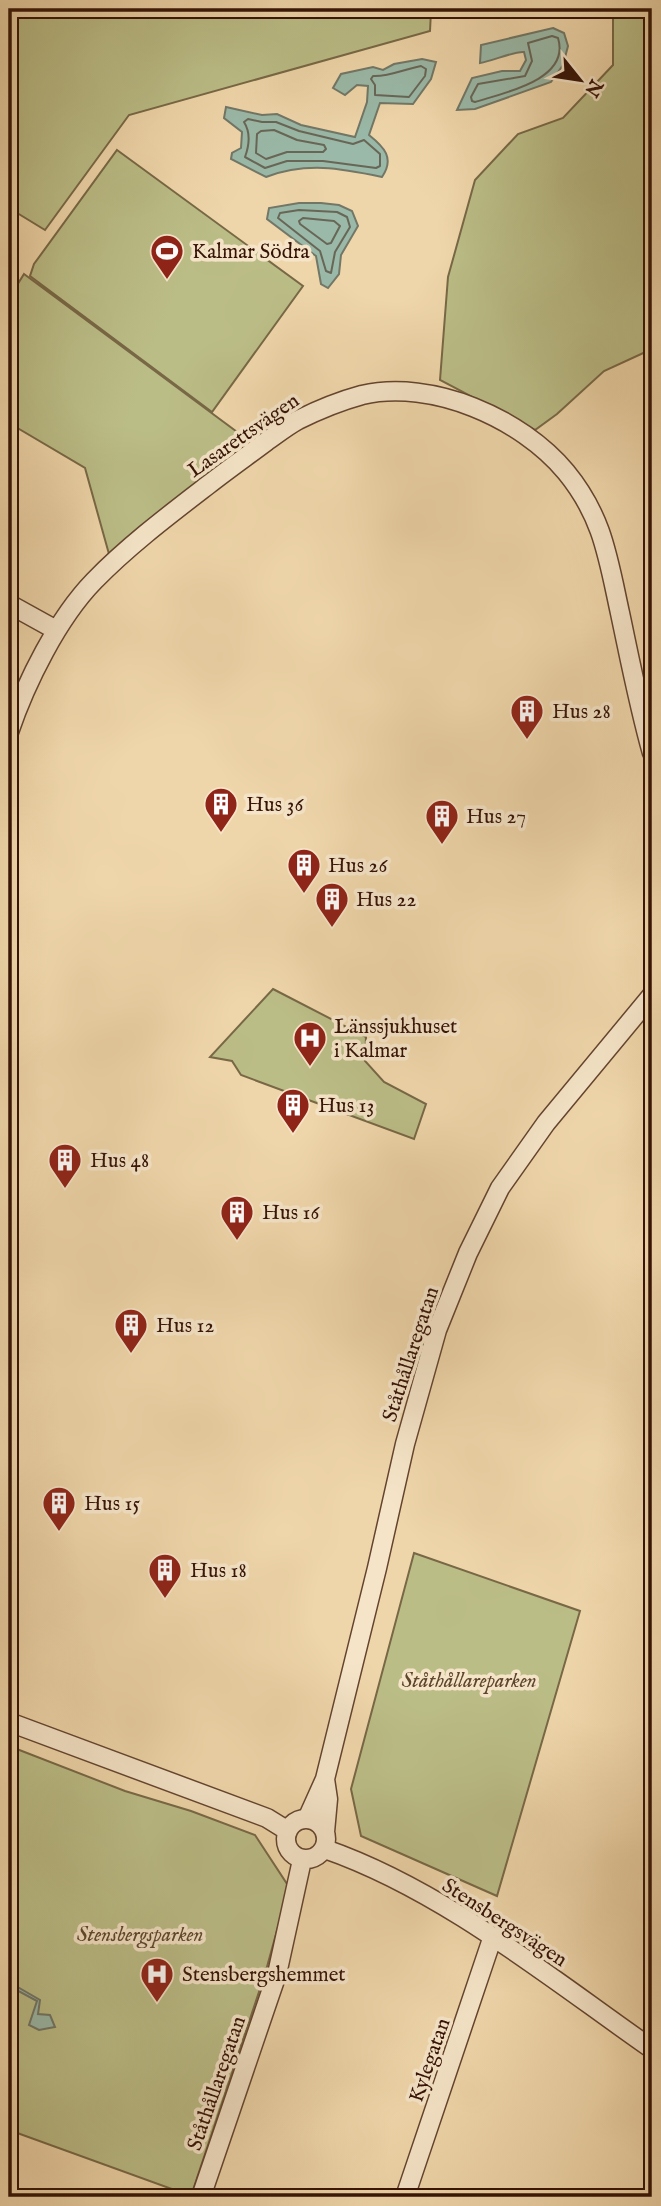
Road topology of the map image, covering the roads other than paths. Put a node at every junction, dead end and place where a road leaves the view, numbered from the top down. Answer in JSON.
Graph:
{"nodes":[{"id":1,"x":9,"y":604,"type":"edge"},
{"id":2,"x":56,"y":630,"type":"junction"},
{"id":3,"x":9,"y":732,"type":"edge"},
{"id":4,"x":652,"y":752,"type":"edge"},
{"id":5,"x":652,"y":995,"type":"edge"},
{"id":6,"x":9,"y":1722,"type":"edge"},
{"id":7,"x":325,"y":1779,"type":"junction"},
{"id":8,"x":307,"y":1819,"type":"junction"},
{"id":9,"x":288,"y":1831,"type":"junction"},
{"id":10,"x":325,"y":1840,"type":"junction"},
{"id":11,"x":302,"y":1860,"type":"junction"},
{"id":12,"x":494,"y":1936,"type":"junction"},
{"id":13,"x":652,"y":2049,"type":"edge"},
{"id":14,"x":201,"y":2197,"type":"edge"},
{"id":15,"x":405,"y":2197,"type":"edge"}],
"edges":[{"from":1,"to":2,"type":"street"},
{"from":2,"to":3,"type":"street","name":"Lasarettsvägen"},
{"from":2,"to":4,"type":"street","name":"Lasarettsvägen"},
{"from":5,"to":7,"type":"street","name":"Ståthållaregatan"},
{"from":6,"to":9,"type":"street"},
{"from":7,"to":8,"type":"street","name":"Ståthållaregatan"},
{"from":7,"to":10,"type":"street","name":"Ståthållaregatan"},
{"from":8,"to":9,"type":"street"},
{"from":8,"to":10,"type":"street"},
{"from":9,"to":11,"type":"street"},
{"from":10,"to":11,"type":"street"},
{"from":10,"to":12,"type":"street","name":"Stensbergsvägen"},
{"from":11,"to":14,"type":"street","name":"Ståthållaregatan"},
{"from":12,"to":13,"type":"street","name":"Stensbergsvägen"},
{"from":12,"to":15,"type":"street","name":"Kylegatan"}]}
